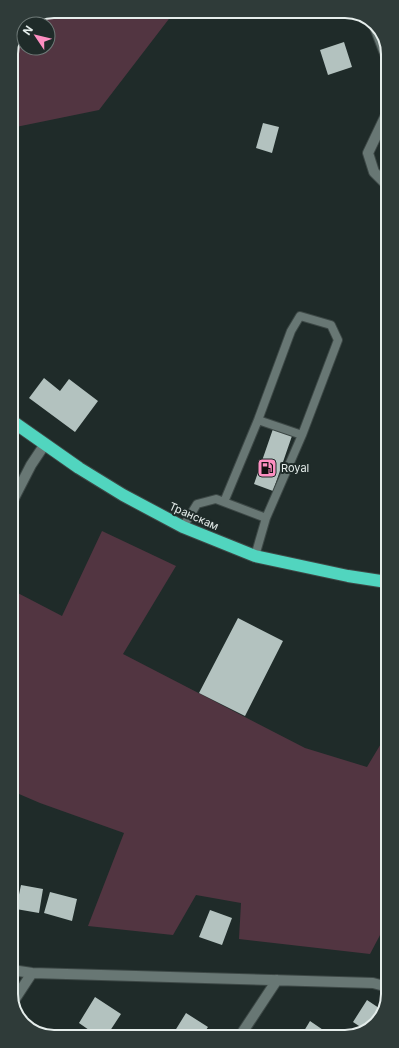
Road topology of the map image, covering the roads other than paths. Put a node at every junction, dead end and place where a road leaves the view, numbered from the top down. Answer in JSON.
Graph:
{"nodes":[{"id":1,"x":381,"y":126,"type":"edge"},
{"id":2,"x":381,"y":179,"type":"edge"},
{"id":3,"x":258,"y":420,"type":"junction"},
{"id":4,"x":18,"y":425,"type":"edge"},
{"id":5,"x":302,"y":435,"type":"junction"},
{"id":6,"x":45,"y":444,"type":"junction"},
{"id":7,"x":18,"y":490,"type":"edge"},
{"id":8,"x":224,"y":502,"type":"junction"},
{"id":9,"x":266,"y":518,"type":"junction"},
{"id":10,"x":183,"y":527,"type":"junction"},
{"id":11,"x":255,"y":556,"type":"junction"},
{"id":12,"x":381,"y":581,"type":"edge"},
{"id":13,"x":18,"y":971,"type":"edge"},
{"id":14,"x":32,"y":973,"type":"junction"},
{"id":15,"x":277,"y":980,"type":"junction"},
{"id":16,"x":381,"y":985,"type":"edge"},
{"id":17,"x":18,"y":993,"type":"edge"},
{"id":18,"x":244,"y":1030,"type":"edge"}],
"edges":[{"from":1,"to":2,"type":"street"},
{"from":3,"to":5,"type":"lane"},
{"from":3,"to":5,"type":"lane"},
{"from":3,"to":8,"type":"lane"},
{"from":4,"to":6,"type":"highway","name":"Транскам"},
{"from":5,"to":9,"type":"lane"},
{"from":6,"to":7,"type":"street"},
{"from":6,"to":10,"type":"highway","name":"Транскам"},
{"from":8,"to":9,"type":"lane"},
{"from":8,"to":10,"type":"lane"},
{"from":9,"to":11,"type":"lane"},
{"from":10,"to":11,"type":"highway","name":"Транскам"},
{"from":11,"to":12,"type":"highway","name":"Транскам"},
{"from":13,"to":14,"type":"street"},
{"from":14,"to":15,"type":"street"},
{"from":14,"to":17,"type":"street"},
{"from":15,"to":16,"type":"street"},
{"from":15,"to":18,"type":"street"}]}
